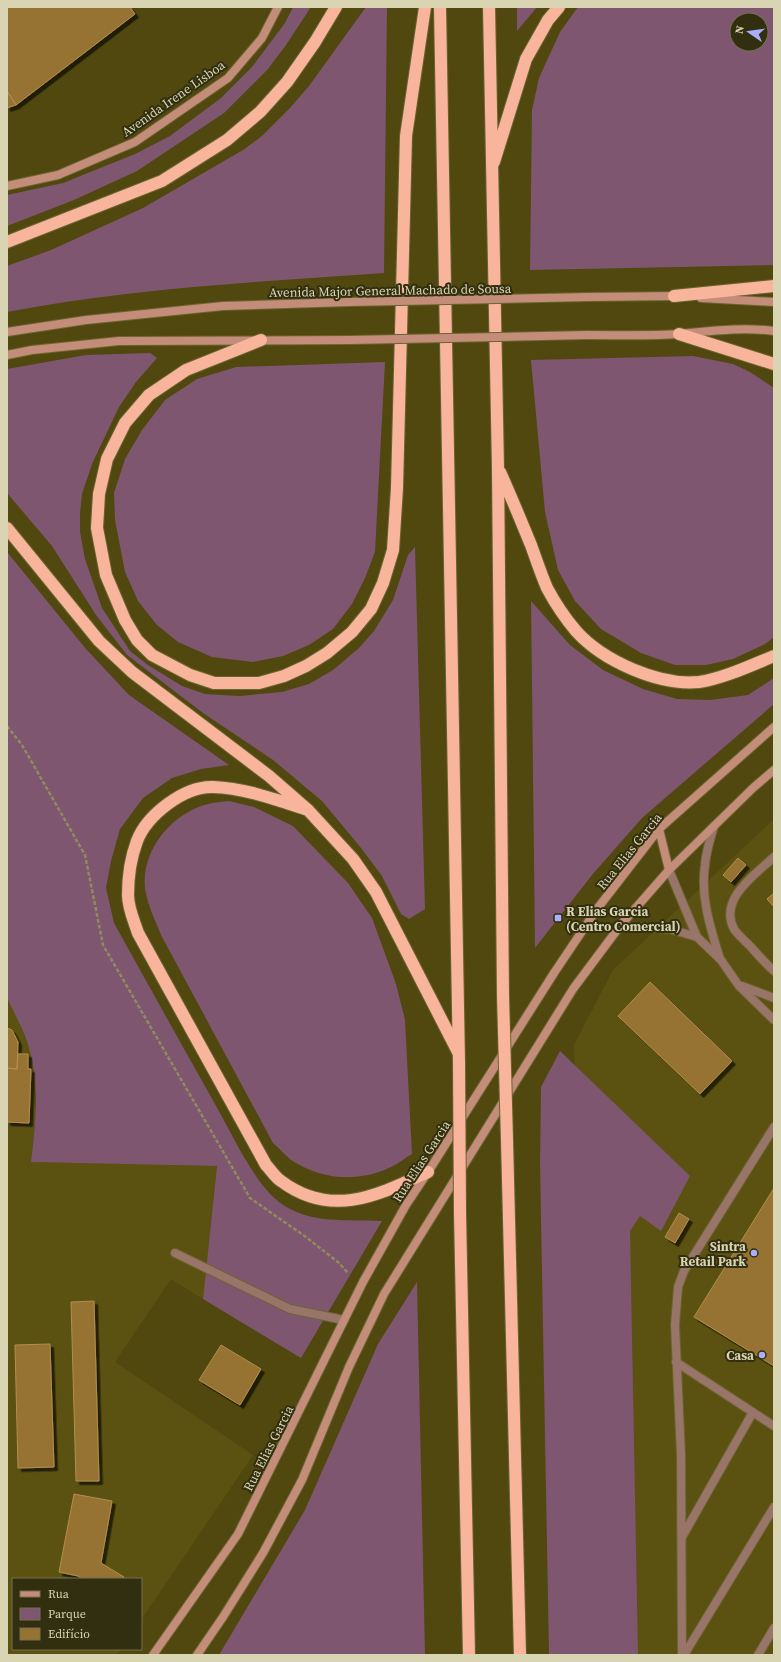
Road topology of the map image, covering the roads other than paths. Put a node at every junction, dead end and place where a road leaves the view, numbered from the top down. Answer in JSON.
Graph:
{"nodes":[{"id":1,"x":278,"y":7,"type":"edge"},
{"id":2,"x":336,"y":7,"type":"edge"},
{"id":3,"x":426,"y":7,"type":"edge"},
{"id":4,"x":440,"y":7,"type":"edge"},
{"id":5,"x":489,"y":7,"type":"edge"},
{"id":6,"x":559,"y":7,"type":"edge"},
{"id":7,"x":491,"y":173,"type":"junction"},
{"id":8,"x":7,"y":186,"type":"edge"},
{"id":9,"x":7,"y":242,"type":"edge"},
{"id":10,"x":774,"y":286,"type":"edge"},
{"id":11,"x":674,"y":296,"type":"junction"},
{"id":12,"x":774,"y":302,"type":"edge"},
{"id":13,"x":774,"y":331,"type":"edge"},
{"id":14,"x":7,"y":332,"type":"edge"},
{"id":15,"x":679,"y":334,"type":"junction"},
{"id":16,"x":261,"y":340,"type":"junction"},
{"id":17,"x":7,"y":355,"type":"edge"},
{"id":18,"x":774,"y":364,"type":"edge"},
{"id":19,"x":498,"y":468,"type":"junction"},
{"id":20,"x":7,"y":528,"type":"edge"},
{"id":21,"x":774,"y":656,"type":"edge"},
{"id":22,"x":774,"y":727,"type":"edge"},
{"id":23,"x":774,"y":770,"type":"edge"},
{"id":24,"x":308,"y":810,"type":"junction"},
{"id":25,"x":714,"y":826,"type":"junction"},
{"id":26,"x":658,"y":829,"type":"junction"},
{"id":27,"x":774,"y":857,"type":"edge"},
{"id":28,"x":669,"y":870,"type":"junction"},
{"id":29,"x":620,"y":926,"type":"junction"},
{"id":30,"x":697,"y":937,"type":"junction"},
{"id":31,"x":720,"y":960,"type":"junction"},
{"id":32,"x":774,"y":971,"type":"edge"},
{"id":33,"x":739,"y":986,"type":"junction"},
{"id":34,"x":774,"y":998,"type":"edge"},
{"id":35,"x":774,"y":1020,"type":"edge"},
{"id":36,"x":459,"y":1059,"type":"junction"},
{"id":37,"x":774,"y":1120,"type":"edge"},
{"id":38,"x":772,"y":1129,"type":"edge"},
{"id":39,"x":428,"y":1172,"type":"junction"},
{"id":40,"x":175,"y":1252,"type":"dead end"},
{"id":41,"x":344,"y":1320,"type":"junction"},
{"id":42,"x":676,"y":1362,"type":"junction"},
{"id":43,"x":753,"y":1412,"type":"junction"},
{"id":44,"x":774,"y":1426,"type":"edge"},
{"id":45,"x":774,"y":1507,"type":"edge"},
{"id":46,"x":681,"y":1538,"type":"junction"},
{"id":47,"x":774,"y":1628,"type":"edge"},
{"id":48,"x":153,"y":1655,"type":"edge"},
{"id":49,"x":197,"y":1655,"type":"edge"},
{"id":50,"x":469,"y":1655,"type":"edge"},
{"id":51,"x":520,"y":1655,"type":"edge"},
{"id":52,"x":683,"y":1655,"type":"edge"},
{"id":53,"x":758,"y":1655,"type":"edge"}],
"edges":[{"from":1,"to":8,"type":"street","name":"Avenida Irene Lisboa"},
{"from":2,"to":9,"type":"highway"},
{"from":3,"to":16,"type":"highway"},
{"from":4,"to":36,"type":"highway"},
{"from":5,"to":7,"type":"highway"},
{"from":6,"to":7,"type":"highway"},
{"from":7,"to":19,"type":"highway"},
{"from":10,"to":11,"type":"highway"},
{"from":11,"to":12,"type":"street","name":"Avenida Major General Machado de Sousa"},
{"from":11,"to":14,"type":"street","name":"Avenida Major General Machado de Sousa","bridge":true},
{"from":13,"to":15,"type":"street"},
{"from":15,"to":16,"type":"street","bridge":true},
{"from":15,"to":18,"type":"highway"},
{"from":16,"to":17,"type":"street"},
{"from":19,"to":21,"type":"highway"},
{"from":19,"to":51,"type":"highway","bridge":true},
{"from":20,"to":24,"type":"highway"},
{"from":22,"to":26,"type":"street","name":"Rua Elias Garcia"},
{"from":23,"to":25,"type":"street"},
{"from":24,"to":36,"type":"highway"},
{"from":24,"to":39,"type":"highway"},
{"from":25,"to":28,"type":"street"},
{"from":25,"to":31,"type":"lane"},
{"from":26,"to":28,"type":"street"},
{"from":26,"to":39,"type":"street","name":"Rua Elias Garcia"},
{"from":27,"to":32,"type":"lane"},
{"from":28,"to":29,"type":"street"},
{"from":28,"to":30,"type":"lane"},
{"from":29,"to":30,"type":"lane"},
{"from":29,"to":49,"type":"street"},
{"from":30,"to":31,"type":"lane"},
{"from":31,"to":33,"type":"lane"},
{"from":33,"to":34,"type":"lane"},
{"from":33,"to":35,"type":"lane"},
{"from":36,"to":50,"type":"highway","bridge":true},
{"from":37,"to":38,"type":"lane"},
{"from":38,"to":42,"type":"lane"},
{"from":39,"to":41,"type":"street","name":"Rua Elias Garcia"},
{"from":40,"to":41,"type":"lane"},
{"from":41,"to":48,"type":"street","name":"Rua Elias Garcia"},
{"from":42,"to":43,"type":"lane"},
{"from":42,"to":46,"type":"lane"},
{"from":43,"to":44,"type":"lane"},
{"from":43,"to":46,"type":"lane"},
{"from":45,"to":52,"type":"lane"},
{"from":46,"to":52,"type":"lane"},
{"from":47,"to":53,"type":"lane"}]}
